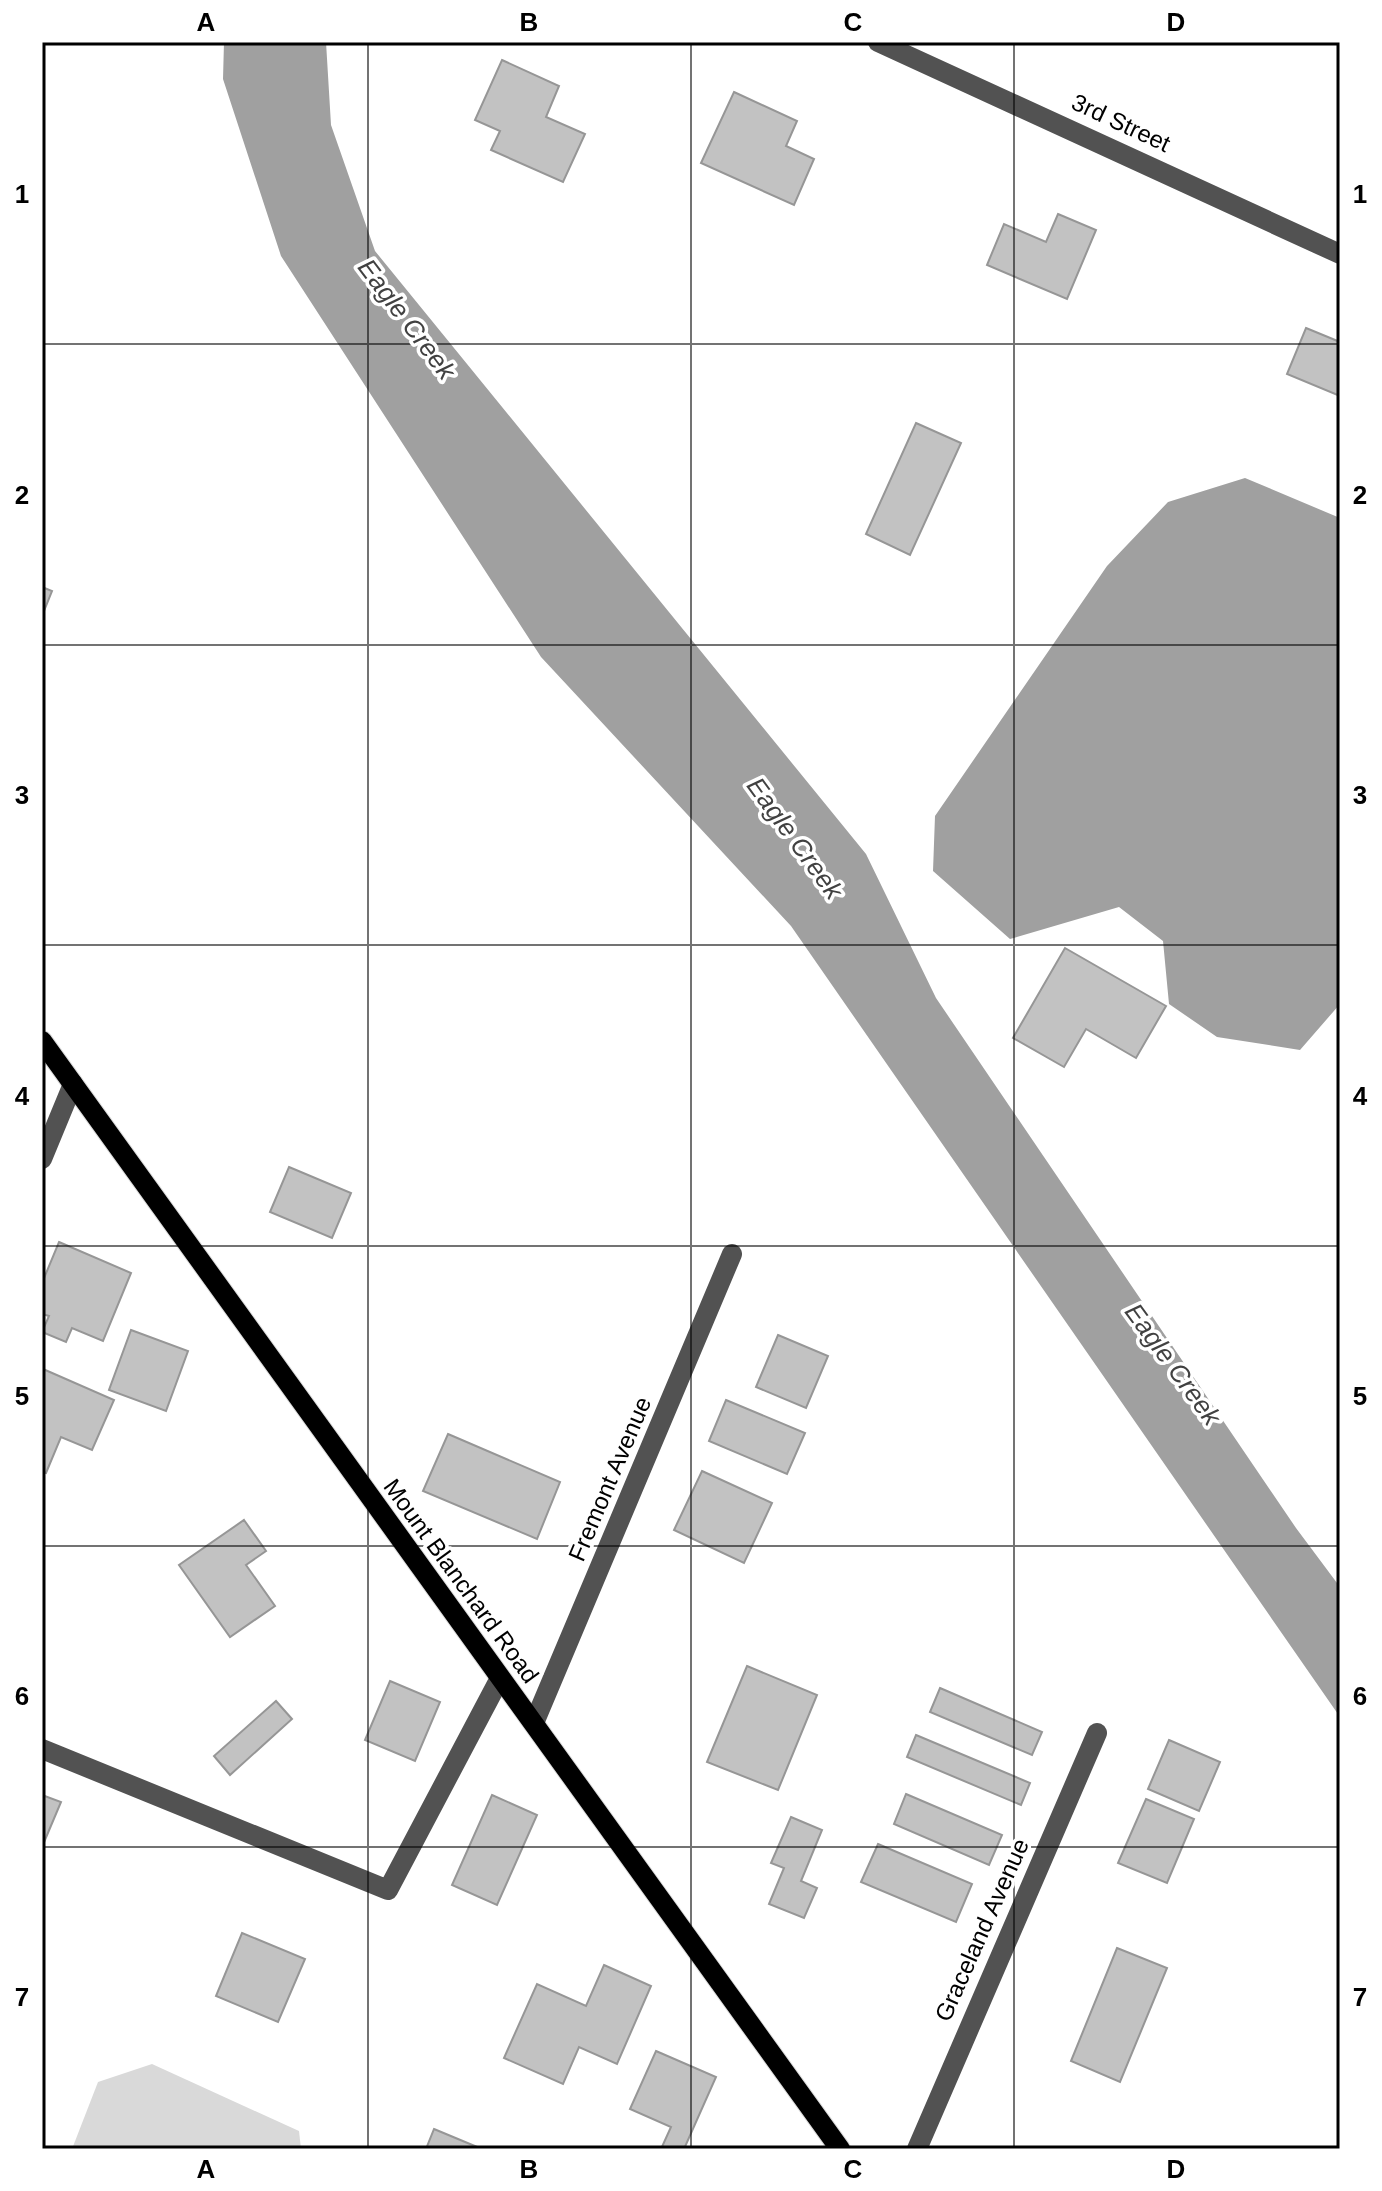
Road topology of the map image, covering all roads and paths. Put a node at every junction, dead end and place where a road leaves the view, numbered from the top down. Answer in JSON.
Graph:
{"nodes":[{"id":1,"x":878,"y":42,"type":"edge"},
{"id":2,"x":1340,"y":254,"type":"edge"},
{"id":3,"x":42,"y":1041,"type":"edge"},
{"id":4,"x":73,"y":1084,"type":"junction"},
{"id":5,"x":42,"y":1159,"type":"edge"},
{"id":6,"x":732,"y":1254,"type":"dead end"},
{"id":7,"x":499,"y":1680,"type":"junction"},
{"id":8,"x":534,"y":1723,"type":"junction"},
{"id":9,"x":1097,"y":1733,"type":"dead end"},
{"id":10,"x":42,"y":1749,"type":"edge"},
{"id":11,"x":840,"y":2149,"type":"edge"},
{"id":12,"x":917,"y":2149,"type":"edge"}],
"edges":[{"from":1,"to":2,"type":"street","name":"3rd Street"},
{"from":3,"to":4,"type":"main road","name":"Mount Blanchard Road"},
{"from":4,"to":5,"type":"street"},
{"from":4,"to":7,"type":"main road","name":"Mount Blanchard Road"},
{"from":6,"to":8,"type":"street","name":"Fremont Avenue"},
{"from":7,"to":8,"type":"main road","name":"Mount Blanchard Road"},
{"from":7,"to":10,"type":"street"},
{"from":8,"to":11,"type":"main road","name":"Mount Blanchard Road"},
{"from":9,"to":12,"type":"street","name":"Graceland Avenue"}]}
